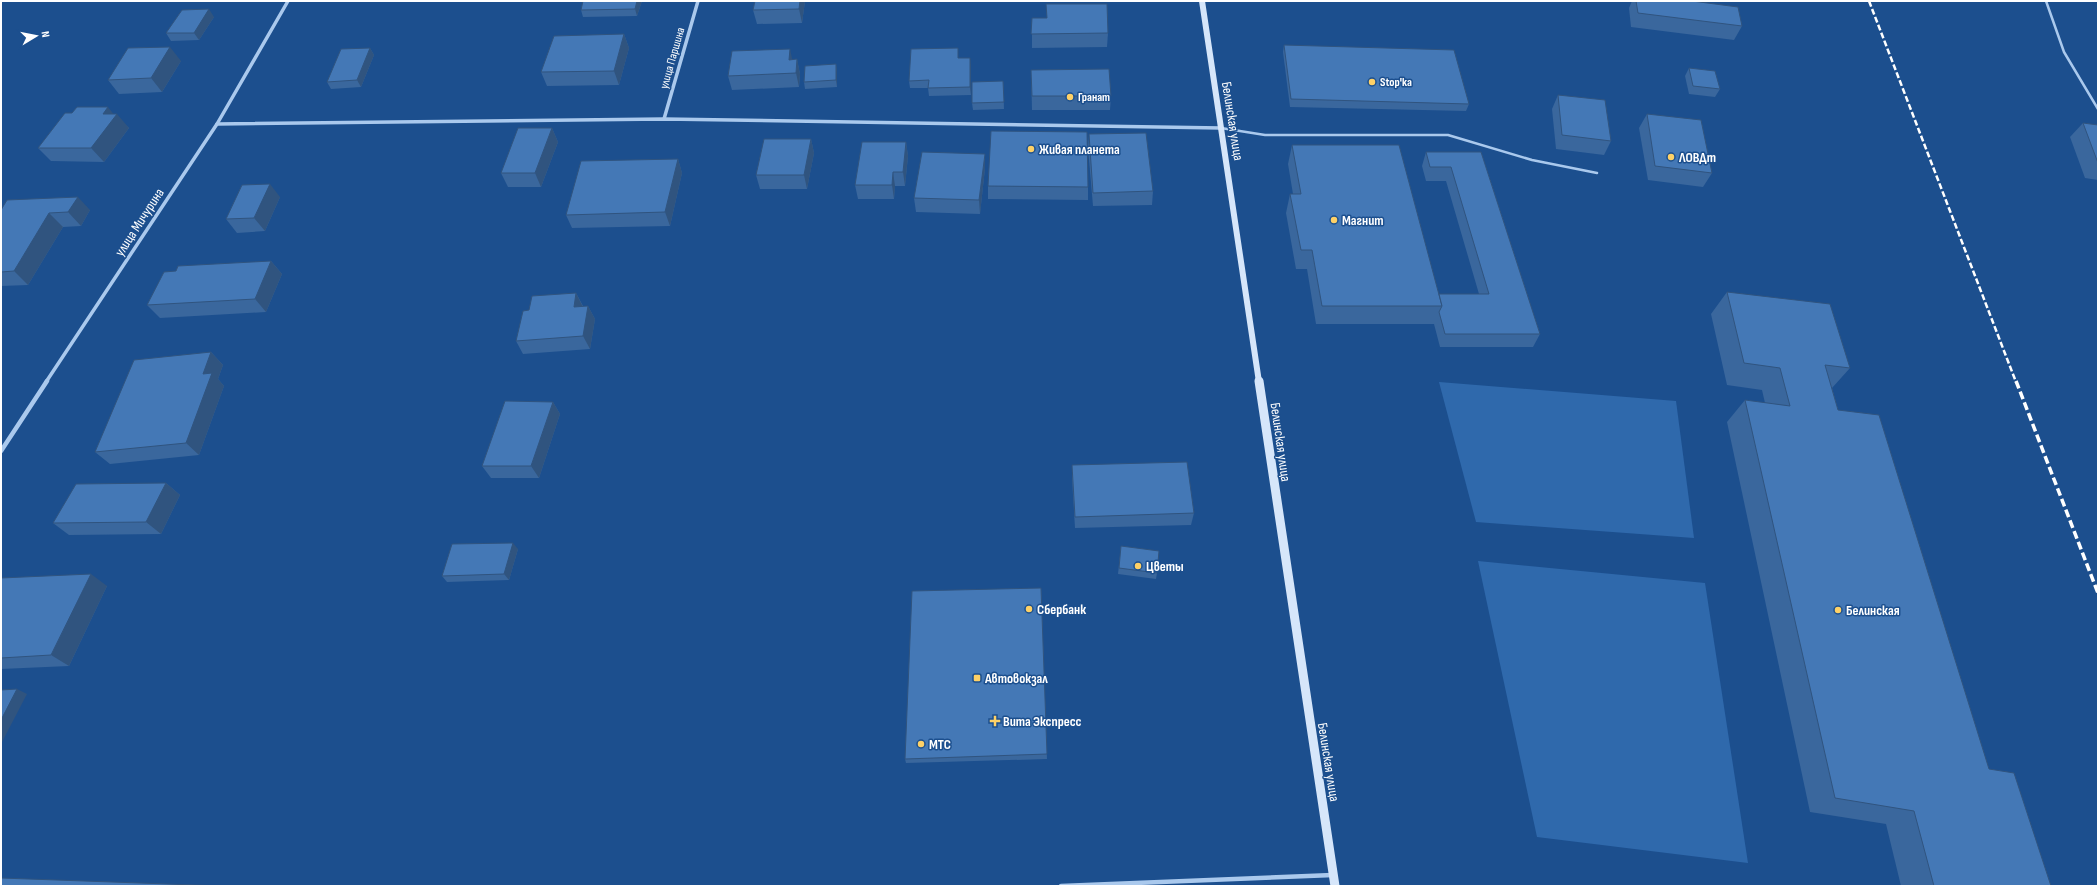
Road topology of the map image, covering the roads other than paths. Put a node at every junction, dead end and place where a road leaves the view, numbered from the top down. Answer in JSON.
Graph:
{"nodes":[{"id":1,"x":288,"y":1,"type":"edge"},
{"id":2,"x":698,"y":1,"type":"edge"},
{"id":3,"x":1202,"y":1,"type":"edge"},
{"id":4,"x":2046,"y":1,"type":"edge"},
{"id":5,"x":2098,"y":109,"type":"edge"},
{"id":6,"x":664,"y":119,"type":"junction"},
{"id":7,"x":217,"y":124,"type":"junction"},
{"id":8,"x":1221,"y":128,"type":"junction"},
{"id":9,"x":1596,"y":173,"type":"dead end"},
{"id":10,"x":1,"y":451,"type":"edge"},
{"id":11,"x":1333,"y":876,"type":"junction"},
{"id":12,"x":1061,"y":886,"type":"edge"},
{"id":13,"x":1335,"y":886,"type":"edge"}],
"edges":[{"from":1,"to":7,"type":"street","name":"улица Мичурина"},
{"from":2,"to":6,"type":"street","name":"улица Паршина"},
{"from":3,"to":8,"type":"main road","name":"Белинская улица"},
{"from":4,"to":5,"type":"lane"},
{"from":6,"to":7,"type":"street"},
{"from":6,"to":8,"type":"street"},
{"from":7,"to":10,"type":"street","name":"улица Мичурина"},
{"from":8,"to":9,"type":"lane"},
{"from":8,"to":11,"type":"main road","name":"Белинская улица"},
{"from":11,"to":12,"type":"street"},
{"from":11,"to":13,"type":"main road","name":"Белинская улица"}]}
